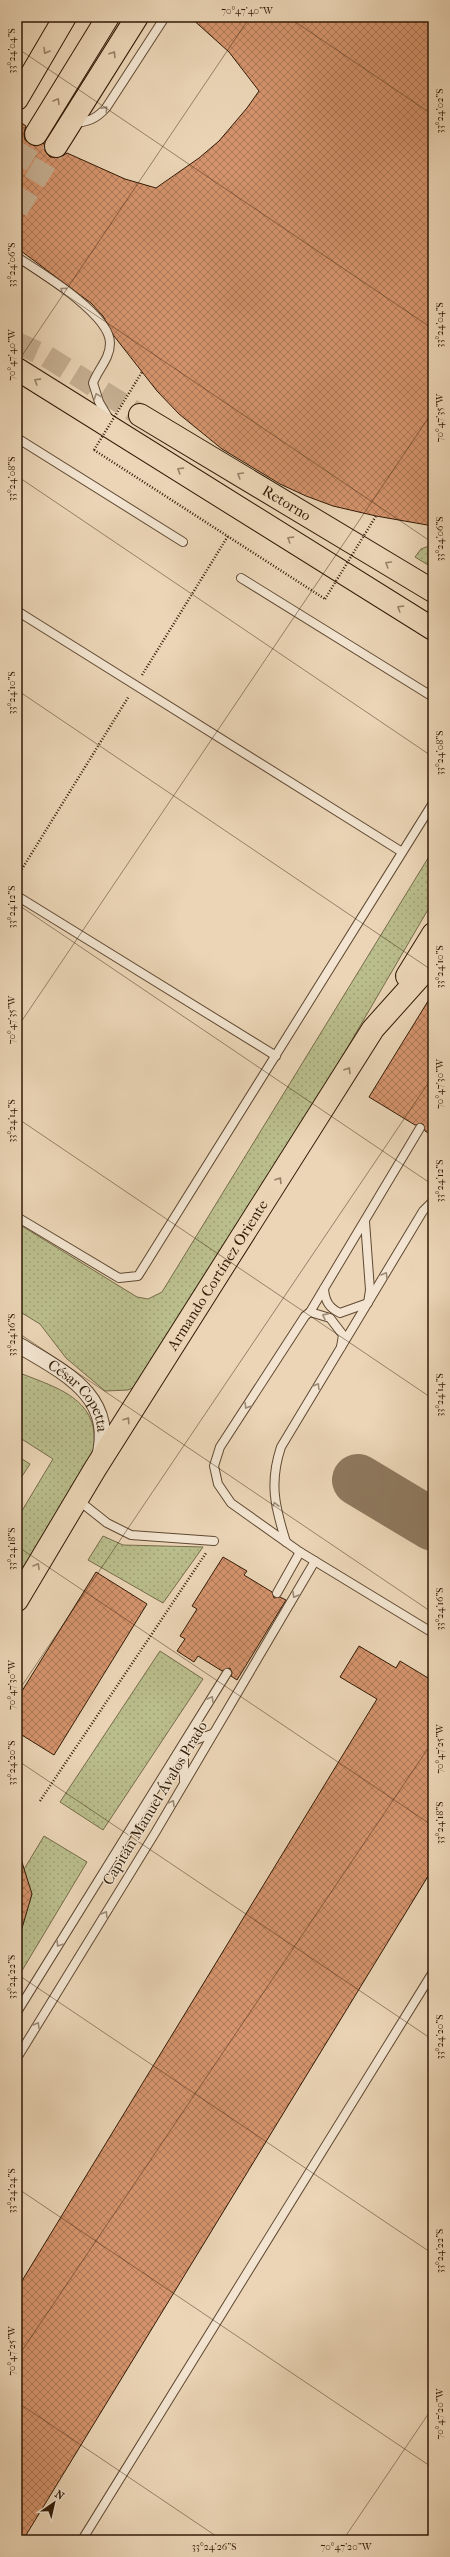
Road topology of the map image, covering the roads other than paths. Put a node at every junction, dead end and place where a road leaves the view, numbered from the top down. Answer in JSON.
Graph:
{"nodes":[{"id":1,"x":65,"y":17,"type":"edge"},
{"id":2,"x":108,"y":17,"type":"edge"},
{"id":3,"x":137,"y":17,"type":"edge"},
{"id":4,"x":165,"y":17,"type":"edge"},
{"id":5,"x":17,"y":99,"type":"edge"},
{"id":6,"x":70,"y":123,"type":"junction"},
{"id":7,"x":36,"y":134,"type":"tunnel mouth"},
{"id":8,"x":56,"y":146,"type":"tunnel mouth"},
{"id":9,"x":17,"y":257,"type":"edge"},
{"id":10,"x":17,"y":369,"type":"edge"},
{"id":11,"x":140,"y":415,"type":"tunnel mouth"},
{"id":12,"x":115,"y":430,"type":"junction"},
{"id":13,"x":17,"y":438,"type":"edge"},
{"id":14,"x":183,"y":542,"type":"dead end"},
{"id":15,"x":240,"y":578,"type":"dead end"},
{"id":16,"x":433,"y":592,"type":"edge"},
{"id":17,"x":17,"y":611,"type":"edge"},
{"id":18,"x":433,"y":629,"type":"edge"},
{"id":19,"x":433,"y":697,"type":"edge"},
{"id":20,"x":433,"y":803,"type":"edge"},
{"id":21,"x":402,"y":852,"type":"junction"},
{"id":22,"x":17,"y":896,"type":"edge"},
{"id":23,"x":433,"y":934,"type":"edge"},
{"id":24,"x":433,"y":962,"type":"edge"},
{"id":25,"x":373,"y":1029,"type":"junction"},
{"id":26,"x":276,"y":1056,"type":"junction"},
{"id":27,"x":420,"y":1128,"type":"dead end"},
{"id":28,"x":433,"y":1201,"type":"edge"},
{"id":29,"x":17,"y":1217,"type":"edge"},
{"id":30,"x":365,"y":1221,"type":"junction"},
{"id":31,"x":324,"y":1289,"type":"junction"},
{"id":32,"x":368,"y":1303,"type":"junction"},
{"id":33,"x":310,"y":1312,"type":"junction"},
{"id":34,"x":17,"y":1344,"type":"edge"},
{"id":35,"x":341,"y":1347,"type":"junction"},
{"id":36,"x":95,"y":1468,"type":"junction"},
{"id":37,"x":76,"y":1499,"type":"junction"},
{"id":38,"x":214,"y":1541,"type":"road end"},
{"id":39,"x":286,"y":1542,"type":"junction"},
{"id":40,"x":300,"y":1552,"type":"junction"},
{"id":41,"x":315,"y":1561,"type":"junction"},
{"id":42,"x":277,"y":1592,"type":"dead end"},
{"id":43,"x":17,"y":1600,"type":"edge"},
{"id":44,"x":433,"y":1634,"type":"edge"},
{"id":45,"x":227,"y":1674,"type":"dead end"},
{"id":46,"x":212,"y":1734,"type":"junction"},
{"id":47,"x":184,"y":1744,"type":"junction"},
{"id":48,"x":184,"y":1782,"type":"junction"},
{"id":49,"x":433,"y":1972,"type":"edge"},
{"id":50,"x":17,"y":2012,"type":"edge"},
{"id":51,"x":17,"y":2058,"type":"edge"},
{"id":52,"x":82,"y":2540,"type":"edge"}],
"edges":[{"from":1,"to":5,"type":"highway","one_way":true},
{"from":7,"to":2,"type":"highway","one_way":true},
{"from":6,"to":3,"type":"highway","one_way":true},
{"from":6,"to":4,"type":"lane","one_way":true},
{"from":6,"to":8,"type":"highway"},
{"from":12,"to":9,"type":"lane","one_way":true},
{"from":12,"to":10,"type":"highway","one_way":true},
{"from":16,"to":11,"type":"highway","name":"Retorno","one_way":true},
{"from":18,"to":12,"type":"highway","one_way":true},
{"from":13,"to":14,"type":"lane"},
{"from":15,"to":19,"type":"lane"},
{"from":17,"to":21,"type":"lane"},
{"from":20,"to":21,"type":"lane"},
{"from":21,"to":26,"type":"lane"},
{"from":22,"to":26,"type":"lane"},
{"from":23,"to":25,"type":"highway"},
{"from":24,"to":25,"type":"highway","name":"Armando Cortínez Oriente"},
{"from":36,"to":25,"type":"highway","name":"Armando Cortínez Oriente","one_way":true},
{"from":26,"to":29,"type":"lane"},
{"from":27,"to":30,"type":"lane"},
{"from":32,"to":28,"type":"lane","one_way":true},
{"from":30,"to":31,"type":"lane"},
{"from":30,"to":32,"type":"lane"},
{"from":31,"to":32,"type":"lane"},
{"from":31,"to":33,"type":"lane"},
{"from":32,"to":35,"type":"lane"},
{"from":35,"to":33,"type":"lane","one_way":true},
{"from":33,"to":39,"type":"lane","one_way":true},
{"from":34,"to":36,"type":"street","name":"César Copetta"},
{"from":39,"to":35,"type":"lane","one_way":true},
{"from":36,"to":37,"type":"highway","name":"Armando Cortínez Oriente"},
{"from":37,"to":38,"type":"lane"},
{"from":43,"to":37,"type":"highway","name":"Armando Cortínez Oriente","one_way":true},
{"from":39,"to":40,"type":"lane"},
{"from":40,"to":41,"type":"lane"},
{"from":40,"to":42,"type":"lane"},
{"from":41,"to":44,"type":"lane"},
{"from":41,"to":46,"type":"lane","name":"Capitán Manuel Ávalos Prado","one_way":true},
{"from":47,"to":45,"type":"lane","name":"Capitán Manuel Ávalos Prado","one_way":true},
{"from":46,"to":47,"type":"lane"},
{"from":46,"to":48,"type":"lane","name":"Capitán Manuel Ávalos Prado"},
{"from":47,"to":48,"type":"lane"},
{"from":47,"to":50,"type":"lane","name":"Capitán Manuel Ávalos Prado","one_way":true},
{"from":51,"to":48,"type":"lane","name":"Capitán Manuel Ávalos Prado","one_way":true},
{"from":49,"to":52,"type":"lane"}]}
